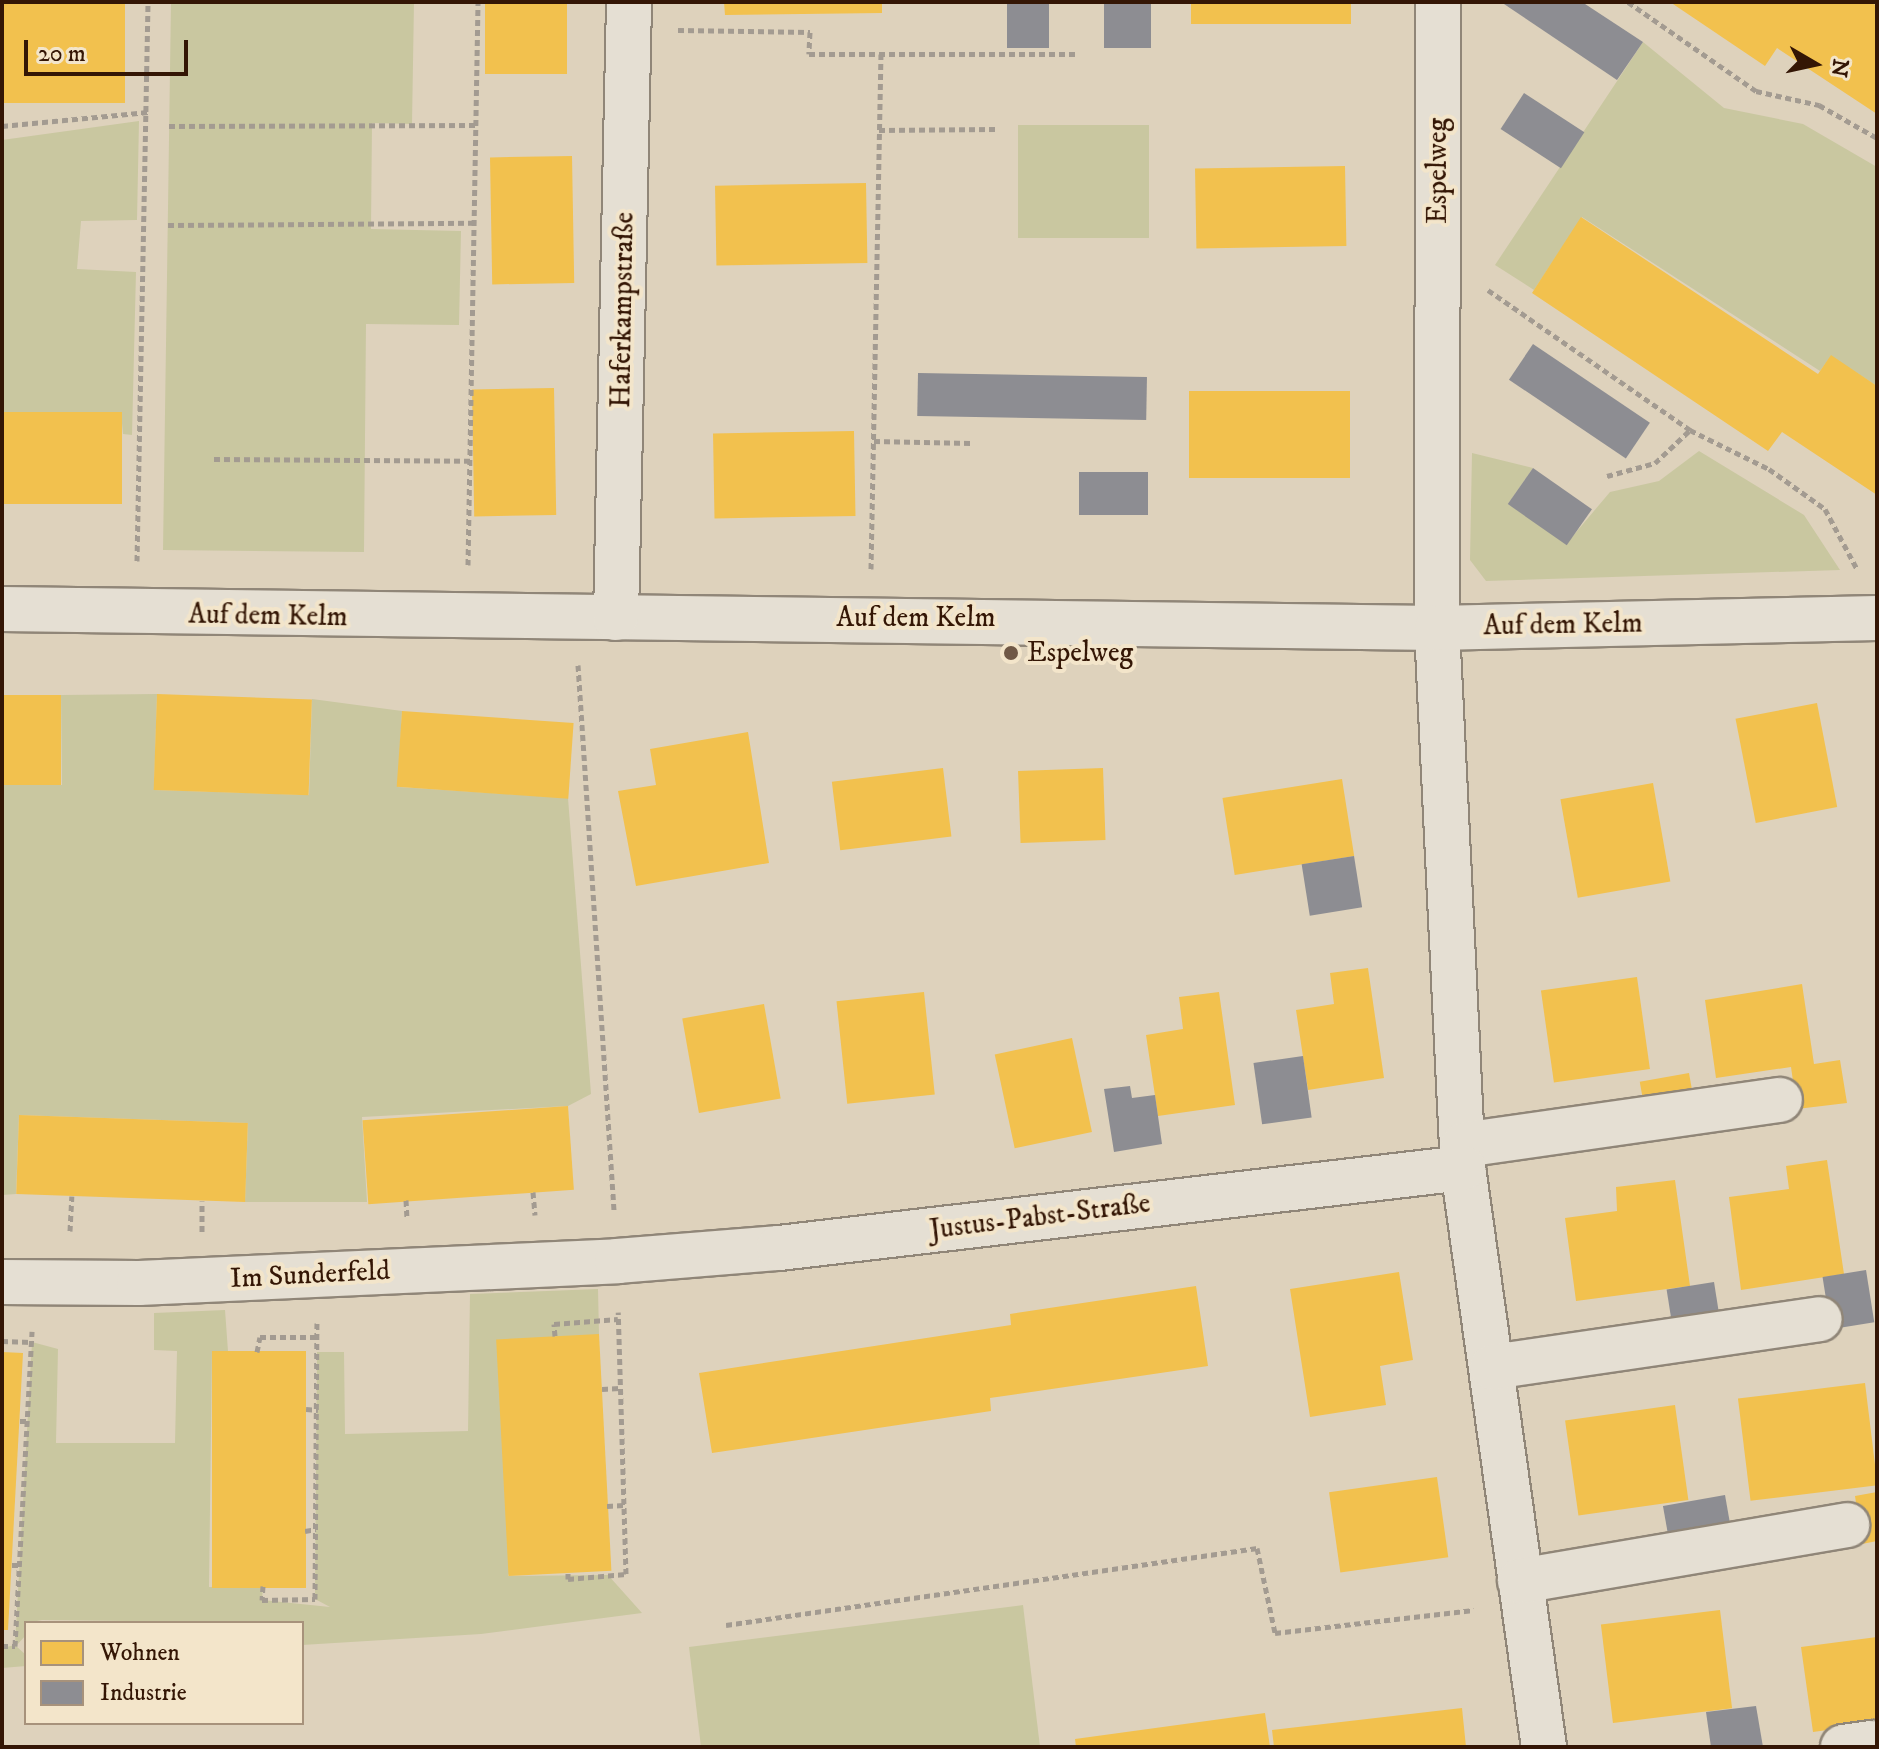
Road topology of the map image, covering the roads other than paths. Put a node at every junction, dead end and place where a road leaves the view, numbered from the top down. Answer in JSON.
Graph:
{"nodes":[{"id":1,"x":1438,"y":2,"type":"edge"},
{"id":2,"x":629,"y":16,"type":"edge"},
{"id":3,"x":1870,"y":599,"type":"edge"},
{"id":4,"x":2,"y":609,"type":"edge"},
{"id":5,"x":595,"y":618,"type":"junction"},
{"id":6,"x":1437,"y":628,"type":"junction"},
{"id":7,"x":1780,"y":1100,"type":"dead end"},
{"id":8,"x":1463,"y":1156,"type":"junction"},
{"id":9,"x":617,"y":1261,"type":"joint"},
{"id":10,"x":18,"y":1282,"type":"edge"},
{"id":11,"x":1820,"y":1319,"type":"dead end"},
{"id":12,"x":1492,"y":1367,"type":"junction"},
{"id":13,"x":1847,"y":1525,"type":"dead end"},
{"id":14,"x":1521,"y":1593,"type":"junction"},
{"id":15,"x":1544,"y":1747,"type":"edge"}],
"edges":[{"from":1,"to":6,"type":"street","name":"Espelweg"},
{"from":2,"to":5,"type":"street","name":"Haferkampstraße"},
{"from":3,"to":6,"type":"street","name":"Auf dem Kelm"},
{"from":4,"to":5,"type":"street","name":"Auf dem Kelm"},
{"from":5,"to":6,"type":"street","name":"Auf dem Kelm"},
{"from":6,"to":8,"type":"street"},
{"from":7,"to":8,"type":"street","name":"Justus-Pabst-Straße"},
{"from":8,"to":9,"type":"street","name":"Justus-Pabst-Straße"},
{"from":8,"to":12,"type":"street"},
{"from":9,"to":10,"type":"street","name":"Im Sunderfeld"},
{"from":11,"to":12,"type":"street"},
{"from":12,"to":14,"type":"street"},
{"from":13,"to":14,"type":"street"},
{"from":14,"to":15,"type":"street"}]}
